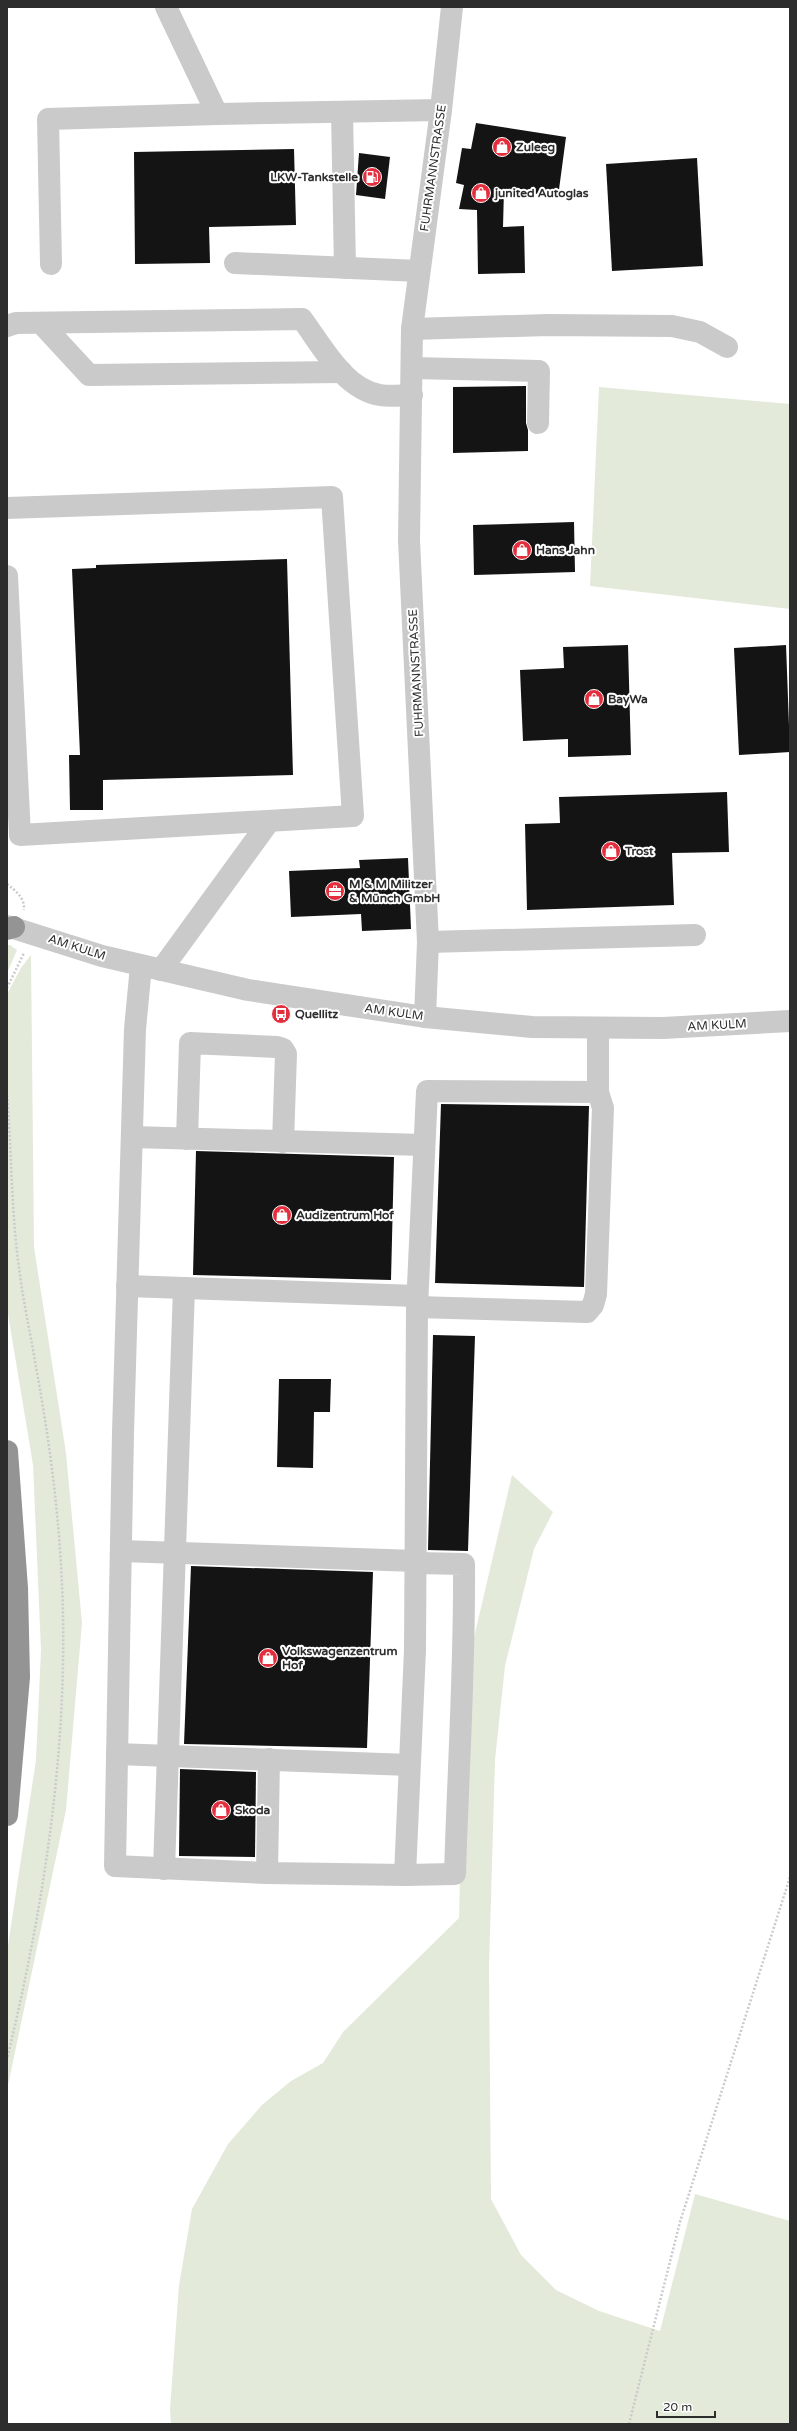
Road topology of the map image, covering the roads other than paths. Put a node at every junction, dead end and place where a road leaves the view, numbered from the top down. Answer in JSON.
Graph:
{"nodes":[{"id":1,"x":166,"y":7,"type":"edge"},
{"id":2,"x":452,"y":7,"type":"edge"},
{"id":3,"x":441,"y":110,"type":"junction"},
{"id":4,"x":342,"y":112,"type":"junction"},
{"id":5,"x":217,"y":114,"type":"junction"},
{"id":6,"x":235,"y":263,"type":"dead end"},
{"id":7,"x":52,"y":264,"type":"dead end"},
{"id":8,"x":345,"y":268,"type":"junction"},
{"id":9,"x":419,"y":271,"type":"junction"},
{"id":10,"x":40,"y":322,"type":"junction"},
{"id":11,"x":7,"y":326,"type":"edge"},
{"id":12,"x":412,"y":329,"type":"junction"},
{"id":13,"x":727,"y":347,"type":"dead end"},
{"id":14,"x":412,"y":368,"type":"junction"},
{"id":15,"x":342,"y":372,"type":"junction"},
{"id":16,"x":412,"y":395,"type":"junction"},
{"id":17,"x":538,"y":423,"type":"dead end"},
{"id":18,"x":7,"y":508,"type":"edge"},
{"id":19,"x":7,"y":576,"type":"edge"},
{"id":20,"x":268,"y":822,"type":"junction"},
{"id":21,"x":17,"y":929,"type":"edge"},
{"id":22,"x":695,"y":935,"type":"dead end"},
{"id":23,"x":428,"y":942,"type":"junction"},
{"id":24,"x":151,"y":968,"type":"junction"},
{"id":25,"x":425,"y":1017,"type":"junction"},
{"id":26,"x":790,"y":1021,"type":"edge"},
{"id":27,"x":598,"y":1028,"type":"junction"},
{"id":28,"x":598,"y":1092,"type":"junction"},
{"id":29,"x":132,"y":1137,"type":"junction"},
{"id":30,"x":187,"y":1139,"type":"junction"},
{"id":31,"x":283,"y":1142,"type":"junction"},
{"id":32,"x":424,"y":1145,"type":"junction"},
{"id":33,"x":127,"y":1286,"type":"junction"},
{"id":34,"x":184,"y":1288,"type":"junction"},
{"id":35,"x":417,"y":1302,"type":"junction"},
{"id":36,"x":7,"y":1451,"type":"edge"},
{"id":37,"x":121,"y":1551,"type":"junction"},
{"id":38,"x":173,"y":1552,"type":"junction"},
{"id":39,"x":416,"y":1562,"type":"junction"},
{"id":40,"x":117,"y":1754,"type":"junction"},
{"id":41,"x":167,"y":1755,"type":"junction"},
{"id":42,"x":269,"y":1759,"type":"junction"},
{"id":43,"x":410,"y":1765,"type":"junction"},
{"id":44,"x":7,"y":1815,"type":"edge"},
{"id":45,"x":164,"y":1869,"type":"junction"},
{"id":46,"x":267,"y":1873,"type":"junction"},
{"id":47,"x":405,"y":1875,"type":"junction"}],
"edges":[{"from":1,"to":5,"type":"street"},
{"from":2,"to":3,"type":"street","name":"FUHRMANNSTRASSE"},
{"from":3,"to":4,"type":"street"},
{"from":3,"to":9,"type":"street","name":"FUHRMANNSTRASSE"},
{"from":4,"to":5,"type":"street"},
{"from":4,"to":8,"type":"street"},
{"from":5,"to":7,"type":"street"},
{"from":6,"to":8,"type":"street"},
{"from":8,"to":9,"type":"street"},
{"from":9,"to":12,"type":"street","name":"FUHRMANNSTRASSE"},
{"from":10,"to":11,"type":"street"},
{"from":10,"to":15,"type":"street"},
{"from":10,"to":15,"type":"street"},
{"from":12,"to":13,"type":"street"},
{"from":12,"to":14,"type":"street","name":"FUHRMANNSTRASSE"},
{"from":14,"to":16,"type":"street","name":"FUHRMANNSTRASSE"},
{"from":14,"to":17,"type":"street"},
{"from":15,"to":16,"type":"street"},
{"from":16,"to":23,"type":"street","name":"FUHRMANNSTRASSE"},
{"from":18,"to":20,"type":"street"},
{"from":19,"to":20,"type":"street"},
{"from":20,"to":24,"type":"street"},
{"from":21,"to":24,"type":"street","name":"AM KULM"},
{"from":22,"to":23,"type":"street"},
{"from":23,"to":25,"type":"street","name":"FUHRMANNSTRASSE"},
{"from":24,"to":25,"type":"street","name":"AM KULM"},
{"from":24,"to":29,"type":"street"},
{"from":25,"to":27,"type":"street","name":"AM KULM"},
{"from":26,"to":27,"type":"street","name":"AM KULM"},
{"from":27,"to":28,"type":"street"},
{"from":28,"to":32,"type":"street"},
{"from":28,"to":35,"type":"street"},
{"from":29,"to":30,"type":"street"},
{"from":29,"to":33,"type":"street"},
{"from":30,"to":31,"type":"street"},
{"from":30,"to":31,"type":"street"},
{"from":31,"to":32,"type":"street"},
{"from":32,"to":35,"type":"street"},
{"from":33,"to":34,"type":"street"},
{"from":33,"to":37,"type":"street"},
{"from":34,"to":35,"type":"street"},
{"from":34,"to":38,"type":"street"},
{"from":35,"to":39,"type":"street"},
{"from":36,"to":44,"type":"highway"},
{"from":37,"to":38,"type":"street"},
{"from":37,"to":40,"type":"street"},
{"from":38,"to":39,"type":"street"},
{"from":38,"to":41,"type":"street"},
{"from":39,"to":43,"type":"street"},
{"from":39,"to":47,"type":"street"},
{"from":40,"to":41,"type":"street"},
{"from":40,"to":45,"type":"street"},
{"from":41,"to":42,"type":"street"},
{"from":41,"to":45,"type":"street"},
{"from":42,"to":43,"type":"street"},
{"from":42,"to":46,"type":"street"},
{"from":43,"to":47,"type":"street"},
{"from":45,"to":46,"type":"street"},
{"from":46,"to":47,"type":"street"}]}
